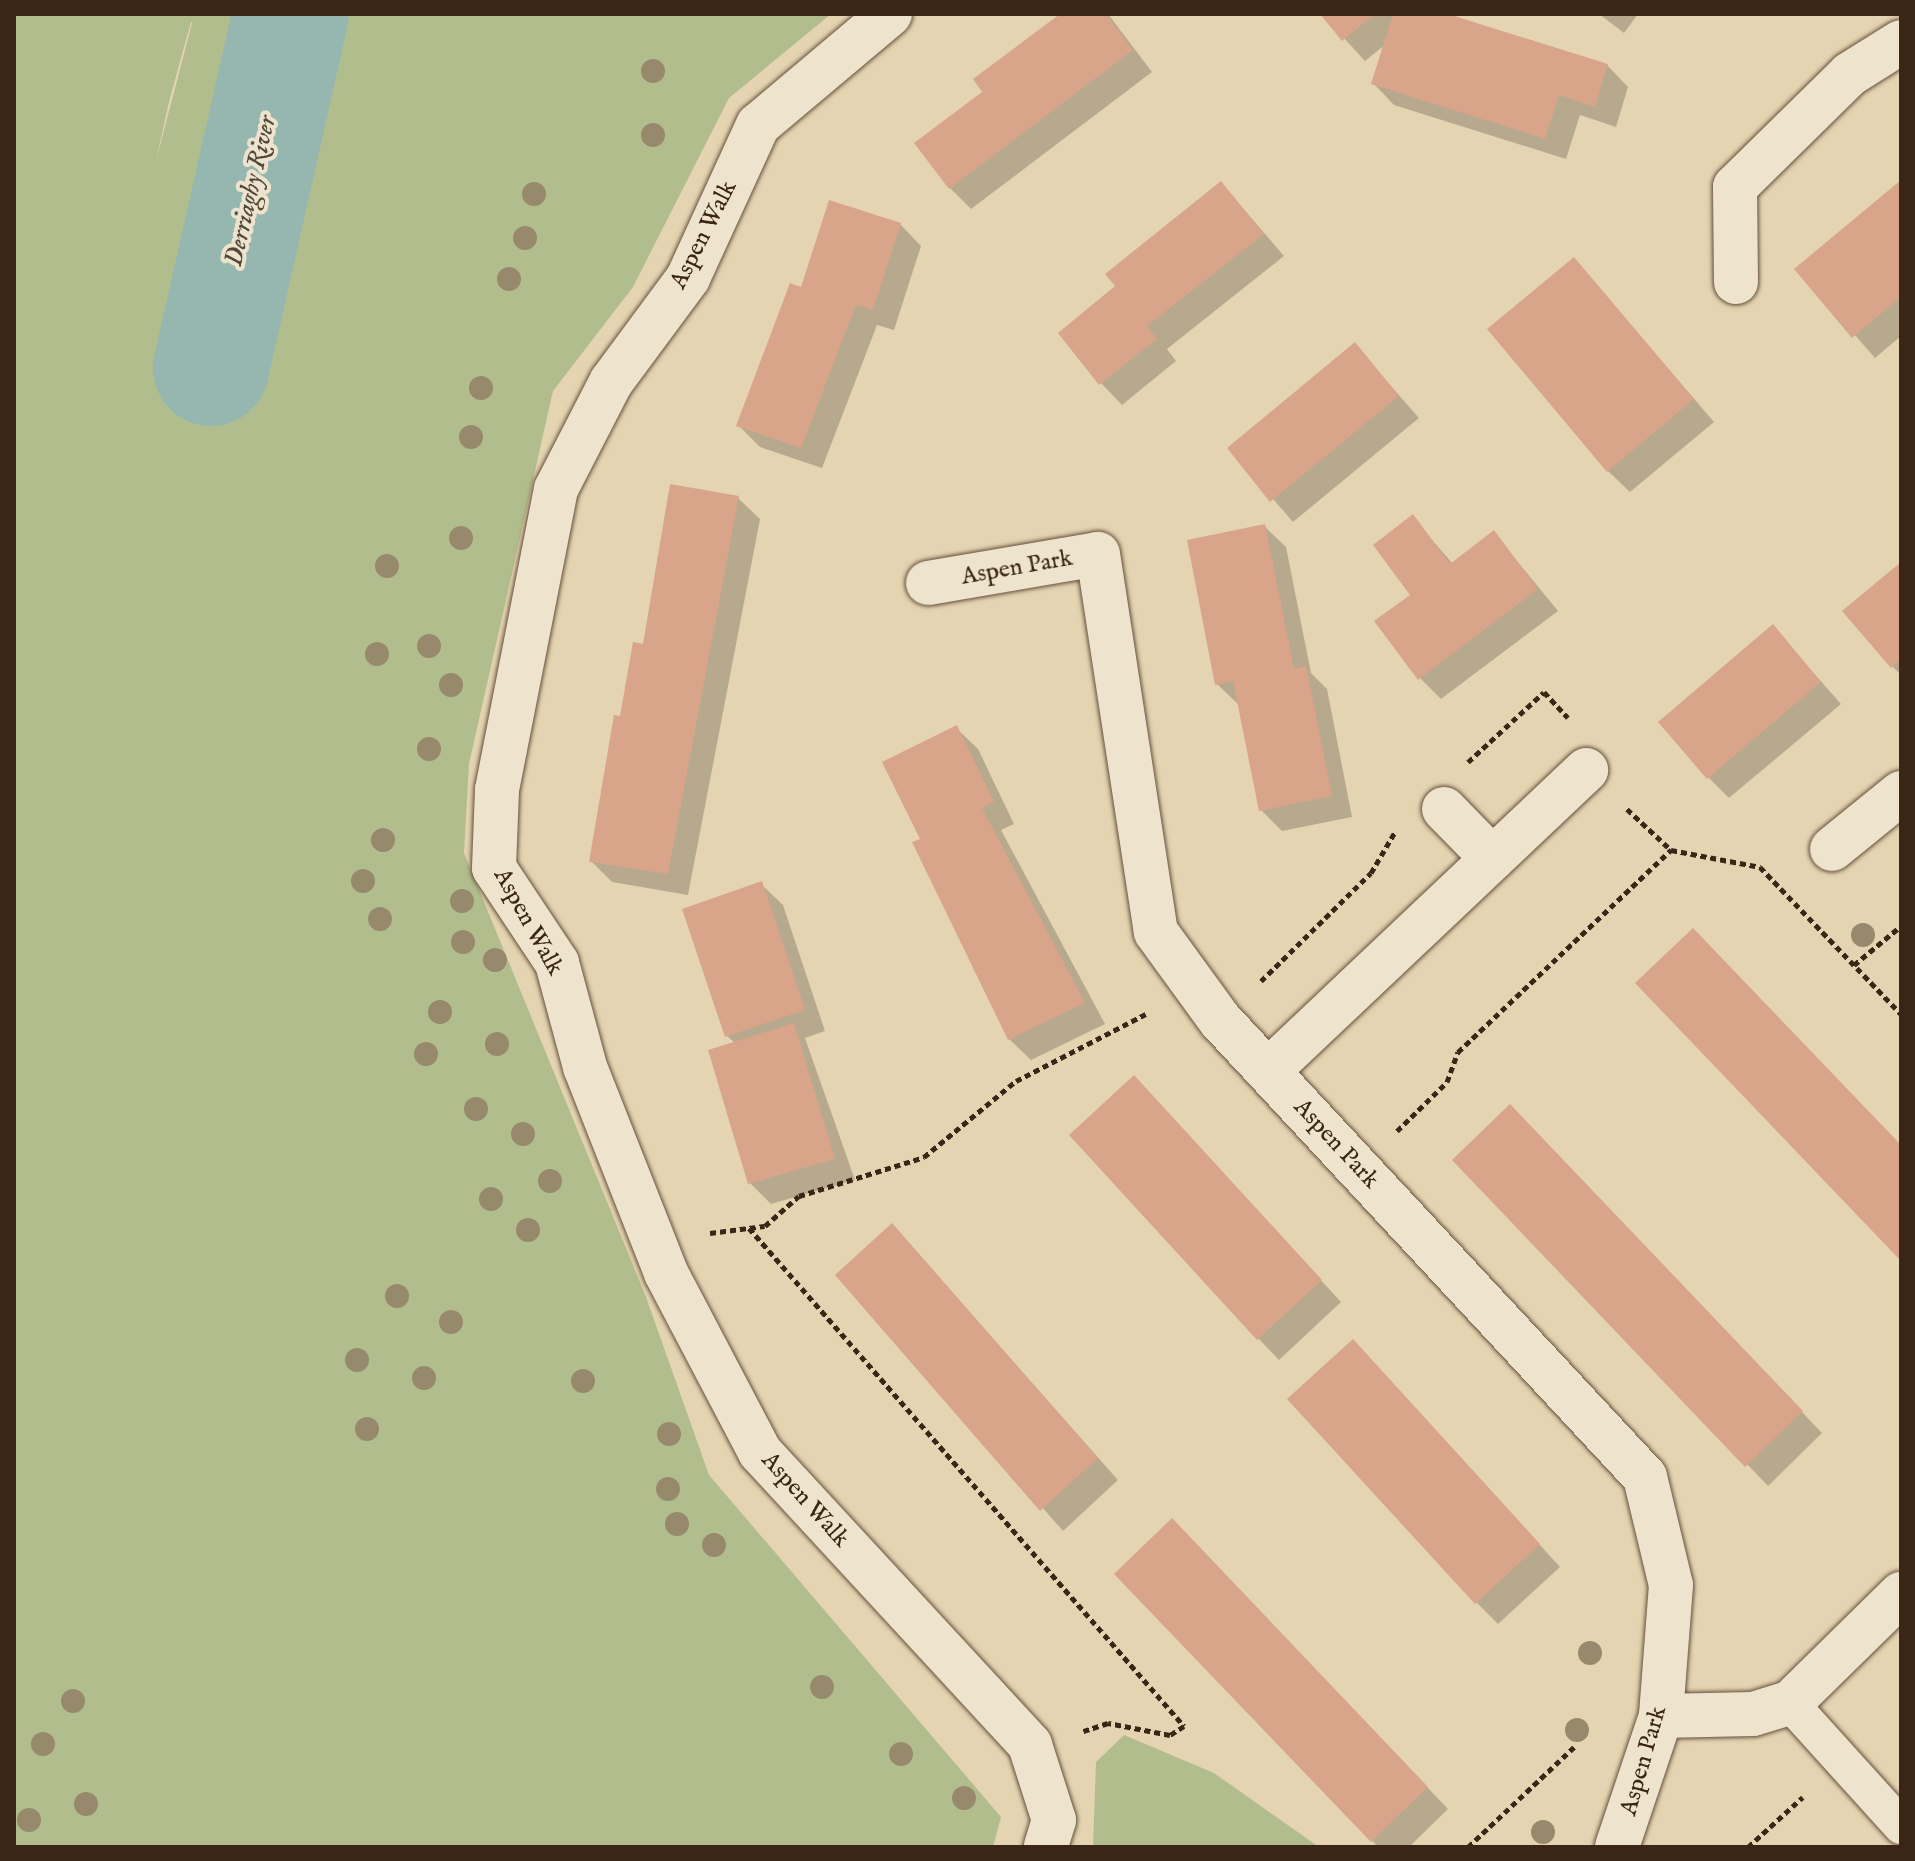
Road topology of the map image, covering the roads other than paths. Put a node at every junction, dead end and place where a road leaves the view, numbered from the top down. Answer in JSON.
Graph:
{"nodes":[{"id":1,"x":890,"y":14,"type":"edge"},
{"id":2,"x":1901,"y":42,"type":"edge"},
{"id":3,"x":1736,"y":282,"type":"dead end"},
{"id":4,"x":928,"y":583,"type":"dead end"},
{"id":5,"x":1586,"y":770,"type":"dead end"},
{"id":6,"x":1901,"y":793,"type":"edge"},
{"id":7,"x":1444,"y":809,"type":"dead end"},
{"id":8,"x":1832,"y":849,"type":"dead end"},
{"id":9,"x":1492,"y":858,"type":"junction"},
{"id":10,"x":1268,"y":1071,"type":"junction"},
{"id":11,"x":1901,"y":1594,"type":"edge"},
{"id":12,"x":1790,"y":1703,"type":"junction"},
{"id":13,"x":1661,"y":1716,"type":"junction"},
{"id":14,"x":1901,"y":1826,"type":"edge"},
{"id":15,"x":1046,"y":1847,"type":"edge"},
{"id":16,"x":1617,"y":1847,"type":"edge"}],
"edges":[{"from":1,"to":15,"type":"street","name":"Aspen Walk"},
{"from":2,"to":3,"type":"street"},
{"from":4,"to":10,"type":"street","name":"Aspen Park"},
{"from":5,"to":9,"type":"street"},
{"from":6,"to":8,"type":"street"},
{"from":7,"to":9,"type":"street"},
{"from":9,"to":10,"type":"street"},
{"from":10,"to":13,"type":"street","name":"Aspen Park"},
{"from":11,"to":12,"type":"street"},
{"from":12,"to":13,"type":"street"},
{"from":12,"to":14,"type":"lane"},
{"from":13,"to":16,"type":"street","name":"Aspen Park"}]}
